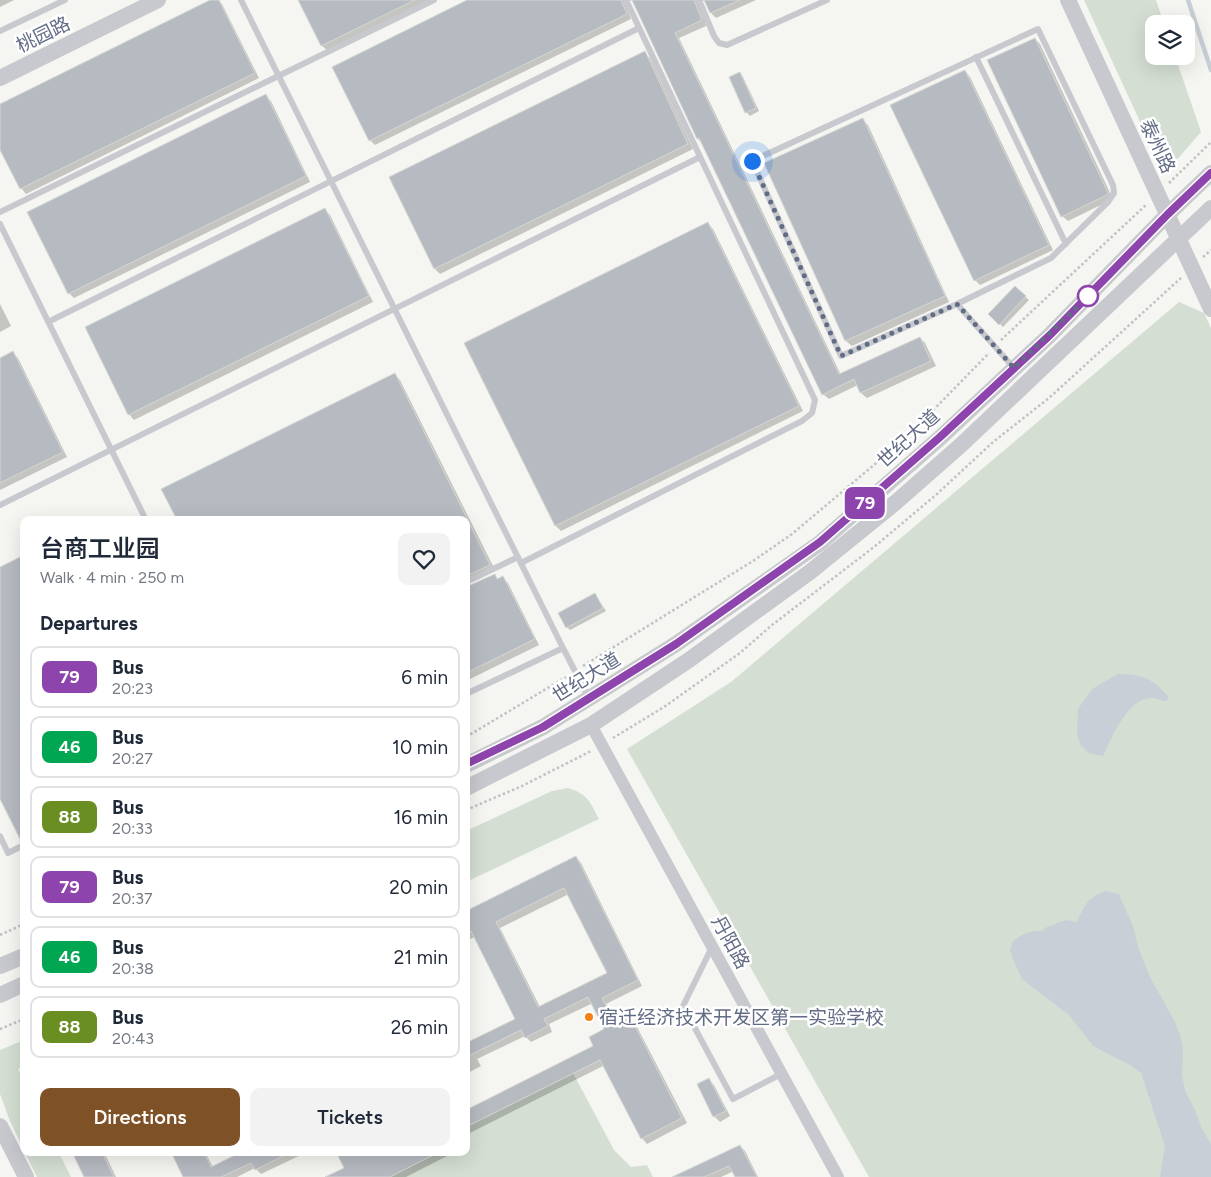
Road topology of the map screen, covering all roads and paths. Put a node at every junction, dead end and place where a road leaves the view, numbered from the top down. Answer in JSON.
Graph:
{"nodes":[{"id":1,"x":64,"y":0,"type":"edge"},
{"id":2,"x":158,"y":0,"type":"edge"},
{"id":3,"x":241,"y":0,"type":"edge"},
{"id":4,"x":434,"y":0,"type":"edge"},
{"id":5,"x":626,"y":0,"type":"edge"},
{"id":6,"x":698,"y":0,"type":"edge"},
{"id":7,"x":827,"y":0,"type":"edge"},
{"id":8,"x":1068,"y":0,"type":"edge"},
{"id":9,"x":639,"y":28,"type":"junction"},
{"id":10,"x":0,"y":31,"type":"edge"},
{"id":11,"x":976,"y":57,"type":"junction"},
{"id":12,"x":279,"y":76,"type":"junction"},
{"id":13,"x":0,"y":78,"type":"edge"},
{"id":14,"x":1211,"y":142,"type":"edge"},
{"id":15,"x":700,"y":157,"type":"junction"},
{"id":16,"x":1211,"y":173,"type":"edge"},
{"id":17,"x":331,"y":181,"type":"junction"},
{"id":18,"x":1158,"y":193,"type":"junction"},
{"id":19,"x":1211,"y":208,"type":"edge"},
{"id":20,"x":0,"y":212,"type":"edge"},
{"id":21,"x":1168,"y":214,"type":"junction"},
{"id":22,"x":0,"y":224,"type":"edge"},
{"id":23,"x":1179,"y":238,"type":"junction"},
{"id":24,"x":1066,"y":244,"type":"junction"},
{"id":25,"x":957,"y":304,"type":"junction"},
{"id":26,"x":394,"y":309,"type":"junction"},
{"id":27,"x":1211,"y":309,"type":"edge"},
{"id":28,"x":48,"y":322,"type":"junction"},
{"id":29,"x":995,"y":346,"type":"junction"},
{"id":30,"x":1014,"y":368,"type":"junction"},
{"id":31,"x":950,"y":441,"type":"junction"},
{"id":32,"x":111,"y":450,"type":"junction"},
{"id":33,"x":0,"y":505,"type":"edge"},
{"id":34,"x":144,"y":516,"type":"edge"},
{"id":35,"x":519,"y":560,"type":"junction"},
{"id":36,"x":470,"y":580,"type":"edge"},
{"id":37,"x":562,"y":648,"type":"junction"},
{"id":38,"x":575,"y":671,"type":"junction"},
{"id":39,"x":470,"y":692,"type":"edge"},
{"id":40,"x":589,"y":698,"type":"junction"},
{"id":41,"x":591,"y":725,"type":"junction"},
{"id":42,"x":470,"y":735,"type":"edge"},
{"id":43,"x":470,"y":762,"type":"edge"},
{"id":44,"x":470,"y":786,"type":"edge"},
{"id":45,"x":0,"y":836,"type":"edge"},
{"id":46,"x":20,"y":847,"type":"edge"},
{"id":47,"x":20,"y":926,"type":"edge"},
{"id":48,"x":0,"y":935,"type":"edge"},
{"id":49,"x":712,"y":947,"type":"junction"},
{"id":50,"x":20,"y":958,"type":"edge"},
{"id":51,"x":0,"y":966,"type":"edge"},
{"id":52,"x":20,"y":986,"type":"edge"},
{"id":53,"x":0,"y":994,"type":"edge"},
{"id":54,"x":20,"y":1021,"type":"edge"},
{"id":55,"x":0,"y":1029,"type":"edge"},
{"id":56,"x":782,"y":1074,"type":"junction"},
{"id":57,"x":0,"y":1126,"type":"edge"},
{"id":58,"x":26,"y":1177,"type":"edge"},
{"id":59,"x":838,"y":1177,"type":"edge"}],
"edges":[{"from":1,"to":10,"type":"lane"},
{"from":2,"to":13,"type":"street","name":"桃园路"},
{"from":3,"to":12,"type":"lane"},
{"from":4,"to":12,"type":"lane"},
{"from":5,"to":9,"type":"lane"},
{"from":6,"to":7,"type":"lane"},
{"from":8,"to":18,"type":"street","name":"泰州路"},
{"from":9,"to":15,"type":"lane"},
{"from":9,"to":17,"type":"lane"},
{"from":11,"to":24,"type":"lane"},
{"from":11,"to":24,"type":"lane"},
{"from":11,"to":25,"type":"lane"},
{"from":12,"to":17,"type":"lane"},
{"from":12,"to":20,"type":"lane"},
{"from":14,"to":18,"type":"path"},
{"from":15,"to":26,"type":"lane"},
{"from":15,"to":35,"type":"lane"},
{"from":16,"to":21,"type":"street","name":"世纪大道"},
{"from":17,"to":26,"type":"lane"},
{"from":17,"to":28,"type":"lane"},
{"from":18,"to":21,"type":"street","name":"泰州路"},
{"from":18,"to":29,"type":"path"},
{"from":19,"to":23,"type":"street","name":"世纪大道"},
{"from":21,"to":23,"type":"street","name":"泰州路"},
{"from":21,"to":30,"type":"street","name":"世纪大道"},
{"from":22,"to":28,"type":"lane"},
{"from":23,"to":27,"type":"street","name":"泰州路"},
{"from":23,"to":31,"type":"street","name":"世纪大道"},
{"from":24,"to":25,"type":"lane"},
{"from":25,"to":29,"type":"lane"},
{"from":26,"to":32,"type":"lane"},
{"from":26,"to":35,"type":"lane"},
{"from":28,"to":32,"type":"lane"},
{"from":29,"to":30,"type":"lane"},
{"from":29,"to":38,"type":"path"},
{"from":30,"to":31,"type":"street","name":"世纪大道"},
{"from":31,"to":40,"type":"street","name":"世纪大道"},
{"from":31,"to":41,"type":"street","name":"世纪大道"},
{"from":32,"to":33,"type":"lane"},
{"from":32,"to":34,"type":"lane"},
{"from":35,"to":36,"type":"lane"},
{"from":35,"to":37,"type":"lane"},
{"from":37,"to":38,"type":"lane"},
{"from":37,"to":39,"type":"lane"},
{"from":38,"to":40,"type":"lane"},
{"from":38,"to":42,"type":"path"},
{"from":40,"to":43,"type":"street","name":"世纪大道"},
{"from":41,"to":44,"type":"street","name":"世纪大道"},
{"from":41,"to":49,"type":"street","name":"丹阳路"},
{"from":45,"to":46,"type":"lane"},
{"from":47,"to":48,"type":"path"},
{"from":49,"to":56,"type":"street","name":"丹阳路"},
{"from":49,"to":56,"type":"lane"},
{"from":50,"to":51,"type":"street"},
{"from":52,"to":53,"type":"street"},
{"from":54,"to":55,"type":"path"},
{"from":56,"to":59,"type":"street","name":"丹阳路"},
{"from":57,"to":58,"type":"street"}]}
